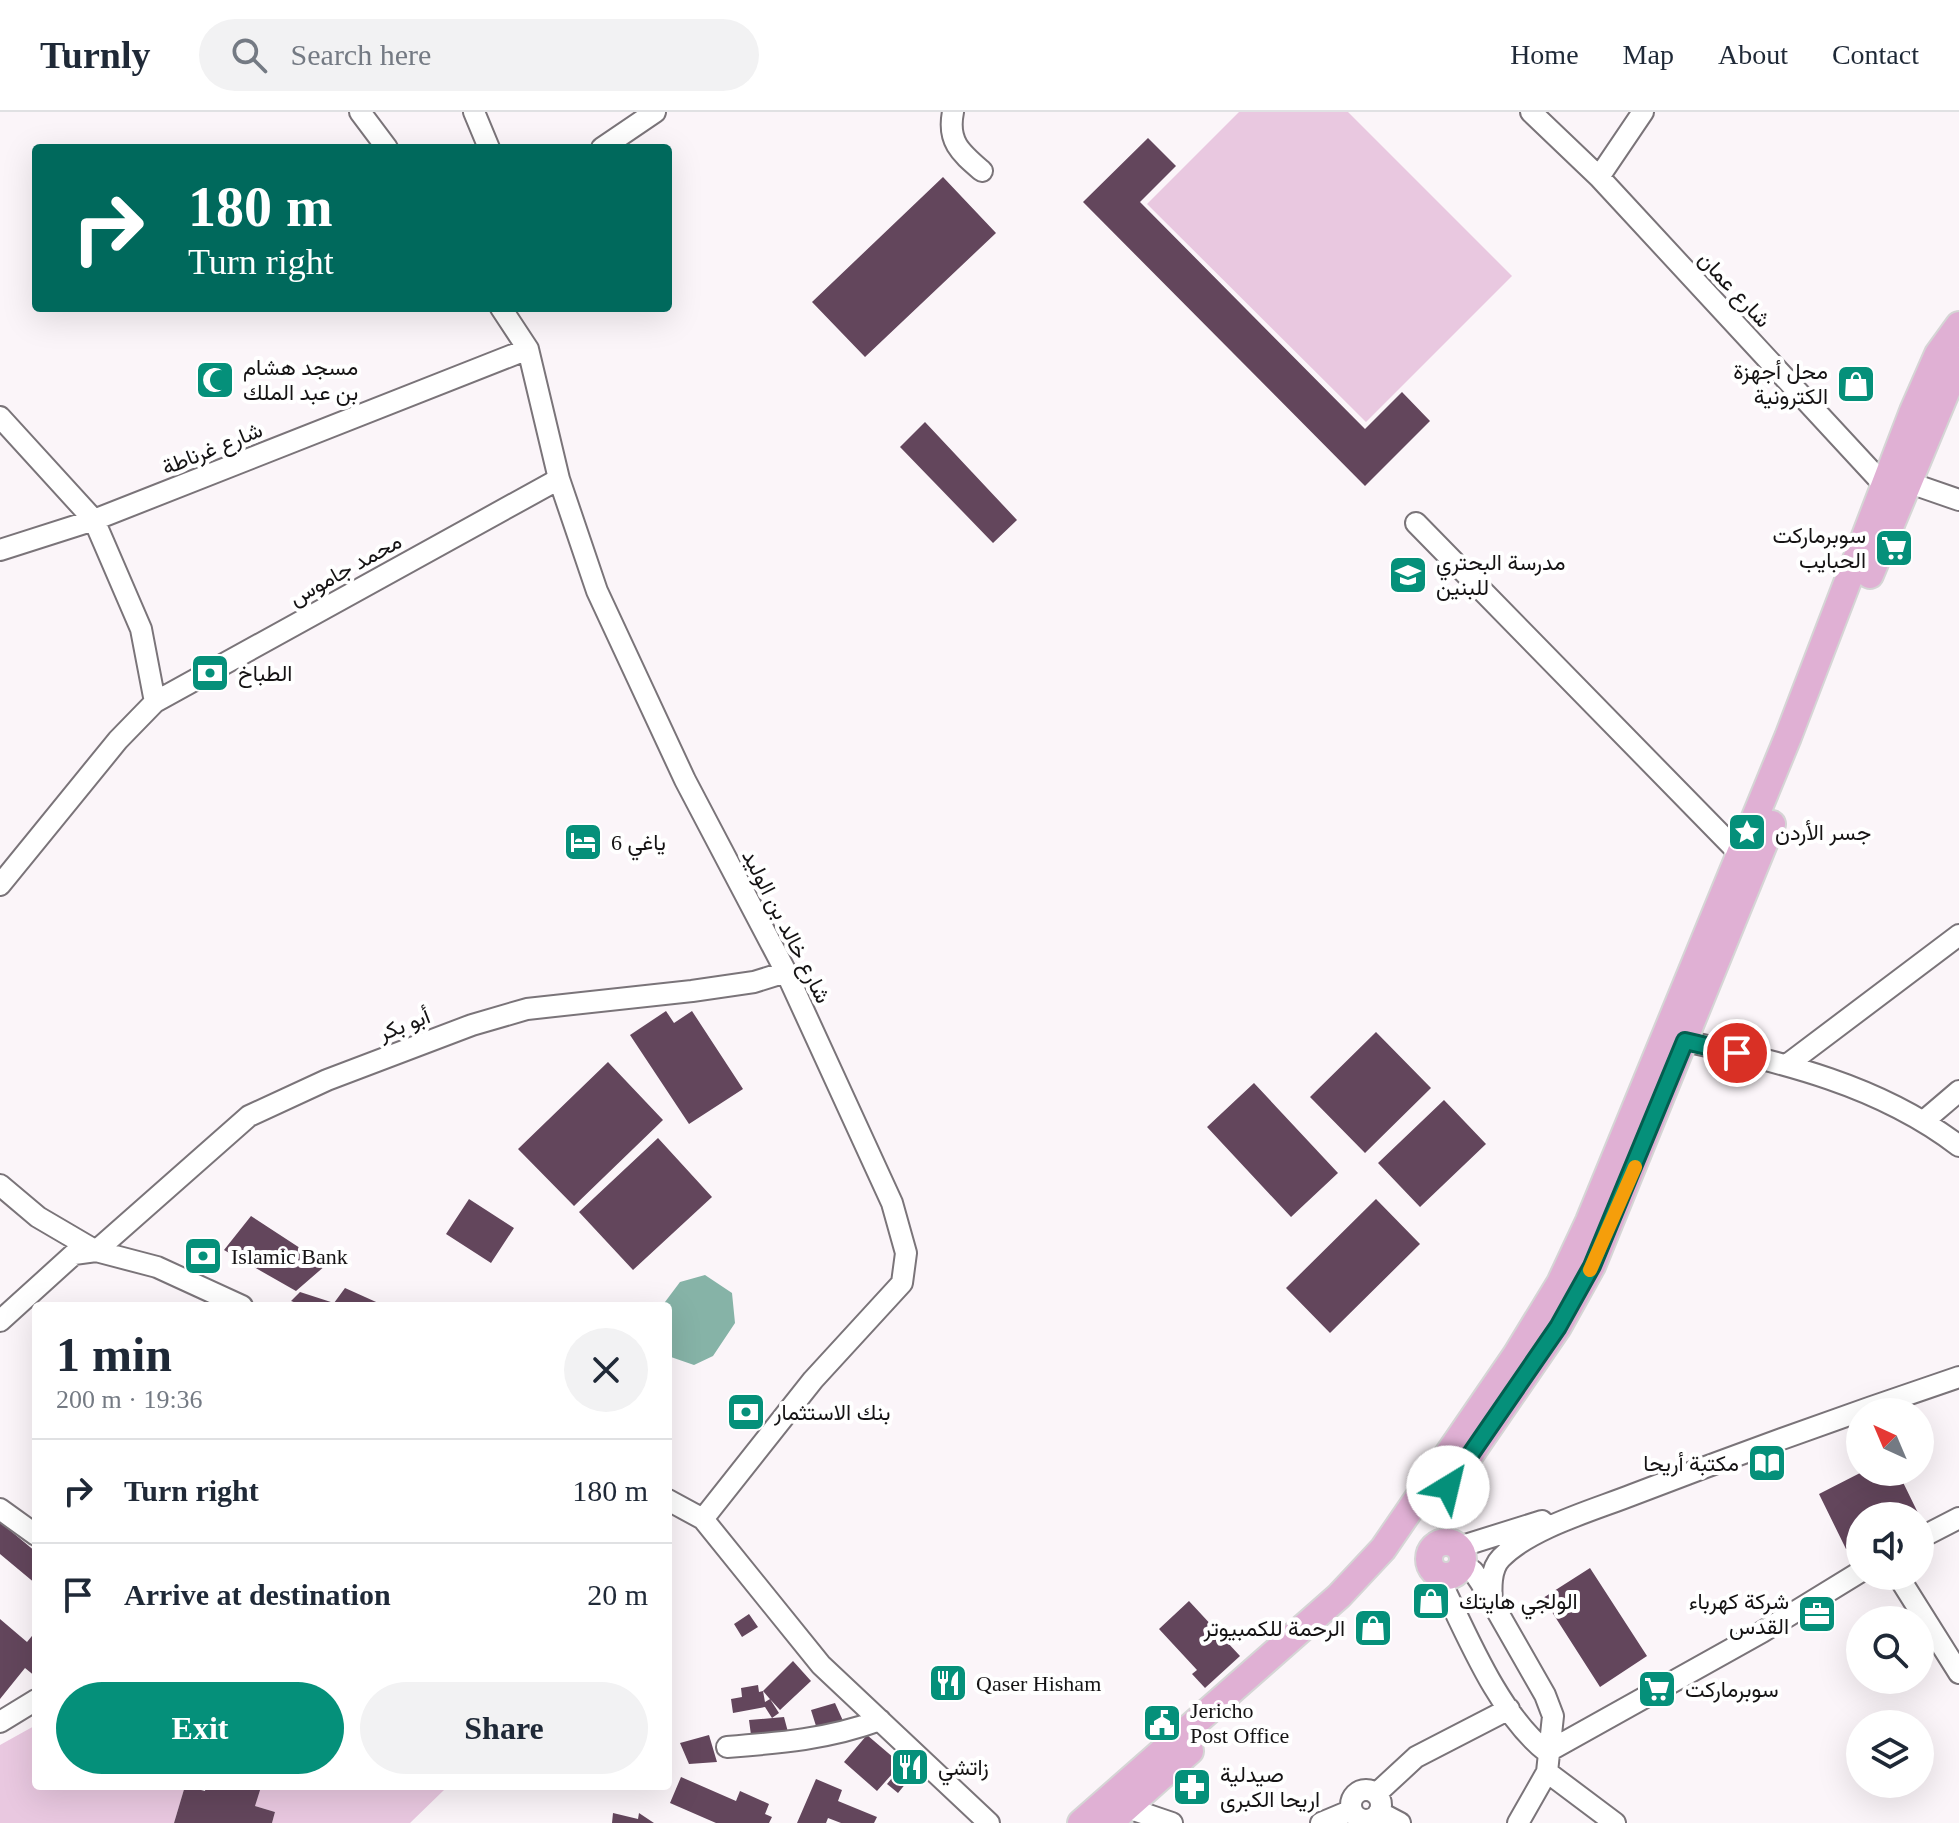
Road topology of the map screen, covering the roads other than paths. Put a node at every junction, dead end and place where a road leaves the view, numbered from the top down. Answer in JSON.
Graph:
{"nodes":[{"id":1,"x":360,"y":112,"type":"edge"},
{"id":2,"x":474,"y":112,"type":"edge"},
{"id":3,"x":655,"y":112,"type":"edge"},
{"id":4,"x":953,"y":112,"type":"edge"},
{"id":5,"x":1531,"y":112,"type":"edge"},
{"id":6,"x":1643,"y":112,"type":"edge"},
{"id":7,"x":384,"y":144,"type":"edge"},
{"id":8,"x":487,"y":144,"type":"edge"},
{"id":9,"x":608,"y":144,"type":"edge"},
{"id":10,"x":982,"y":171,"type":"dead end"},
{"id":11,"x":1599,"y":177,"type":"junction"},
{"id":12,"x":504,"y":312,"type":"edge"},
{"id":13,"x":1959,"y":325,"type":"edge"},
{"id":14,"x":528,"y":349,"type":"junction"},
{"id":15,"x":1959,"y":361,"type":"edge"},
{"id":16,"x":0,"y":417,"type":"edge"},
{"id":17,"x":559,"y":479,"type":"junction"},
{"id":18,"x":1896,"y":484,"type":"junction"},
{"id":19,"x":1959,"y":500,"type":"edge"},
{"id":20,"x":94,"y":520,"type":"junction"},
{"id":21,"x":1416,"y":523,"type":"dead end"},
{"id":22,"x":0,"y":550,"type":"edge"},
{"id":23,"x":155,"y":702,"type":"junction"},
{"id":24,"x":1740,"y":854,"type":"junction"},
{"id":25,"x":0,"y":885,"type":"edge"},
{"id":26,"x":1959,"y":935,"type":"edge"},
{"id":27,"x":786,"y":972,"type":"junction"},
{"id":28,"x":1685,"y":1041,"type":"junction"},
{"id":29,"x":1788,"y":1064,"type":"junction"},
{"id":30,"x":1959,"y":1091,"type":"edge"},
{"id":31,"x":1925,"y":1120,"type":"junction"},
{"id":32,"x":1959,"y":1146,"type":"edge"},
{"id":33,"x":0,"y":1185,"type":"edge"},
{"id":34,"x":96,"y":1251,"type":"junction"},
{"id":35,"x":233,"y":1302,"type":"edge"},
{"id":36,"x":0,"y":1321,"type":"edge"},
{"id":37,"x":1959,"y":1377,"type":"edge"},
{"id":38,"x":672,"y":1502,"type":"edge"},
{"id":39,"x":0,"y":1509,"type":"edge"},
{"id":40,"x":1581,"y":1515,"type":"junction"},
{"id":41,"x":1959,"y":1518,"type":"edge"},
{"id":42,"x":703,"y":1519,"type":"junction"},
{"id":43,"x":1934,"y":1531,"type":"edge"},
{"id":44,"x":32,"y":1532,"type":"edge"},
{"id":45,"x":1415,"y":1537,"type":"junction"},
{"id":46,"x":1495,"y":1567,"type":"junction"},
{"id":47,"x":1459,"y":1572,"type":"junction"},
{"id":48,"x":1846,"y":1581,"type":"edge"},
{"id":49,"x":1907,"y":1590,"type":"edge"},
{"id":50,"x":1492,"y":1604,"type":"junction"},
{"id":51,"x":1959,"y":1673,"type":"edge"},
{"id":52,"x":32,"y":1702,"type":"edge"},
{"id":53,"x":1509,"y":1709,"type":"junction"},
{"id":54,"x":880,"y":1720,"type":"junction"},
{"id":55,"x":0,"y":1722,"type":"edge"},
{"id":56,"x":727,"y":1747,"type":"dead end"},
{"id":57,"x":1547,"y":1762,"type":"junction"},
{"id":58,"x":1377,"y":1803,"type":"junction"},
{"id":59,"x":1113,"y":1811,"type":"edge"},
{"id":60,"x":989,"y":1823,"type":"edge"},
{"id":61,"x":1081,"y":1823,"type":"edge"},
{"id":62,"x":1172,"y":1823,"type":"edge"},
{"id":63,"x":1321,"y":1823,"type":"edge"},
{"id":64,"x":1400,"y":1823,"type":"edge"},
{"id":65,"x":1518,"y":1823,"type":"edge"},
{"id":66,"x":1615,"y":1823,"type":"edge"}],
"edges":[{"from":1,"to":7,"type":"street"},
{"from":2,"to":8,"type":"street"},
{"from":3,"to":9,"type":"street"},
{"from":4,"to":10,"type":"street"},
{"from":5,"to":11,"type":"street","name":"شارع عمان"},
{"from":6,"to":11,"type":"street"},
{"from":11,"to":18,"type":"street","name":"شارع عمان"},
{"from":12,"to":14,"type":"street","name":"شارع خالد بن الوليد"},
{"from":13,"to":18,"type":"main road"},
{"from":14,"to":17,"type":"street","name":"شارع خالد بن الوليد"},
{"from":14,"to":20,"type":"street","name":"شارع غرناطة"},
{"from":15,"to":18,"type":"main road"},
{"from":16,"to":20,"type":"street"},
{"from":17,"to":23,"type":"street","name":"محمد جاموس"},
{"from":17,"to":27,"type":"street","name":"شارع خالد بن الوليد"},
{"from":18,"to":19,"type":"street"},
{"from":18,"to":24,"type":"main road"},
{"from":18,"to":28,"type":"main road"},
{"from":20,"to":22,"type":"street","name":"شارع غرناطة"},
{"from":20,"to":23,"type":"street"},
{"from":21,"to":24,"type":"street"},
{"from":23,"to":25,"type":"street","name":"محمد جاموس"},
{"from":24,"to":45,"type":"main road"},
{"from":26,"to":29,"type":"street"},
{"from":27,"to":34,"type":"street","name":"أبو بكر"},
{"from":27,"to":42,"type":"street","name":"شارع خالد بن الوليد"},
{"from":28,"to":29,"type":"street"},
{"from":28,"to":45,"type":"main road"},
{"from":29,"to":31,"type":"street"},
{"from":30,"to":31,"type":"street"},
{"from":31,"to":32,"type":"street"},
{"from":33,"to":34,"type":"street"},
{"from":34,"to":35,"type":"street"},
{"from":34,"to":36,"type":"street","name":"أبو بكر"},
{"from":37,"to":40,"type":"street"},
{"from":38,"to":42,"type":"street"},
{"from":39,"to":44,"type":"street"},
{"from":40,"to":46,"type":"street"},
{"from":40,"to":47,"type":"street"},
{"from":41,"to":43,"type":"street"},
{"from":42,"to":54,"type":"street"},
{"from":45,"to":47,"type":"main road"},
{"from":45,"to":59,"type":"main road"},
{"from":46,"to":47,"type":"street"},
{"from":46,"to":50,"type":"street"},
{"from":47,"to":50,"type":"street"},
{"from":47,"to":53,"type":"street"},
{"from":48,"to":57,"type":"street"},
{"from":49,"to":51,"type":"street"},
{"from":50,"to":57,"type":"street"},
{"from":52,"to":55,"type":"street"},
{"from":53,"to":57,"type":"street"},
{"from":53,"to":58,"type":"street"},
{"from":54,"to":56,"type":"street"},
{"from":54,"to":60,"type":"street"},
{"from":57,"to":65,"type":"street"},
{"from":57,"to":66,"type":"street"},
{"from":58,"to":63,"type":"street"},
{"from":58,"to":64,"type":"street"},
{"from":59,"to":61,"type":"main road"},
{"from":59,"to":62,"type":"street"}]}
